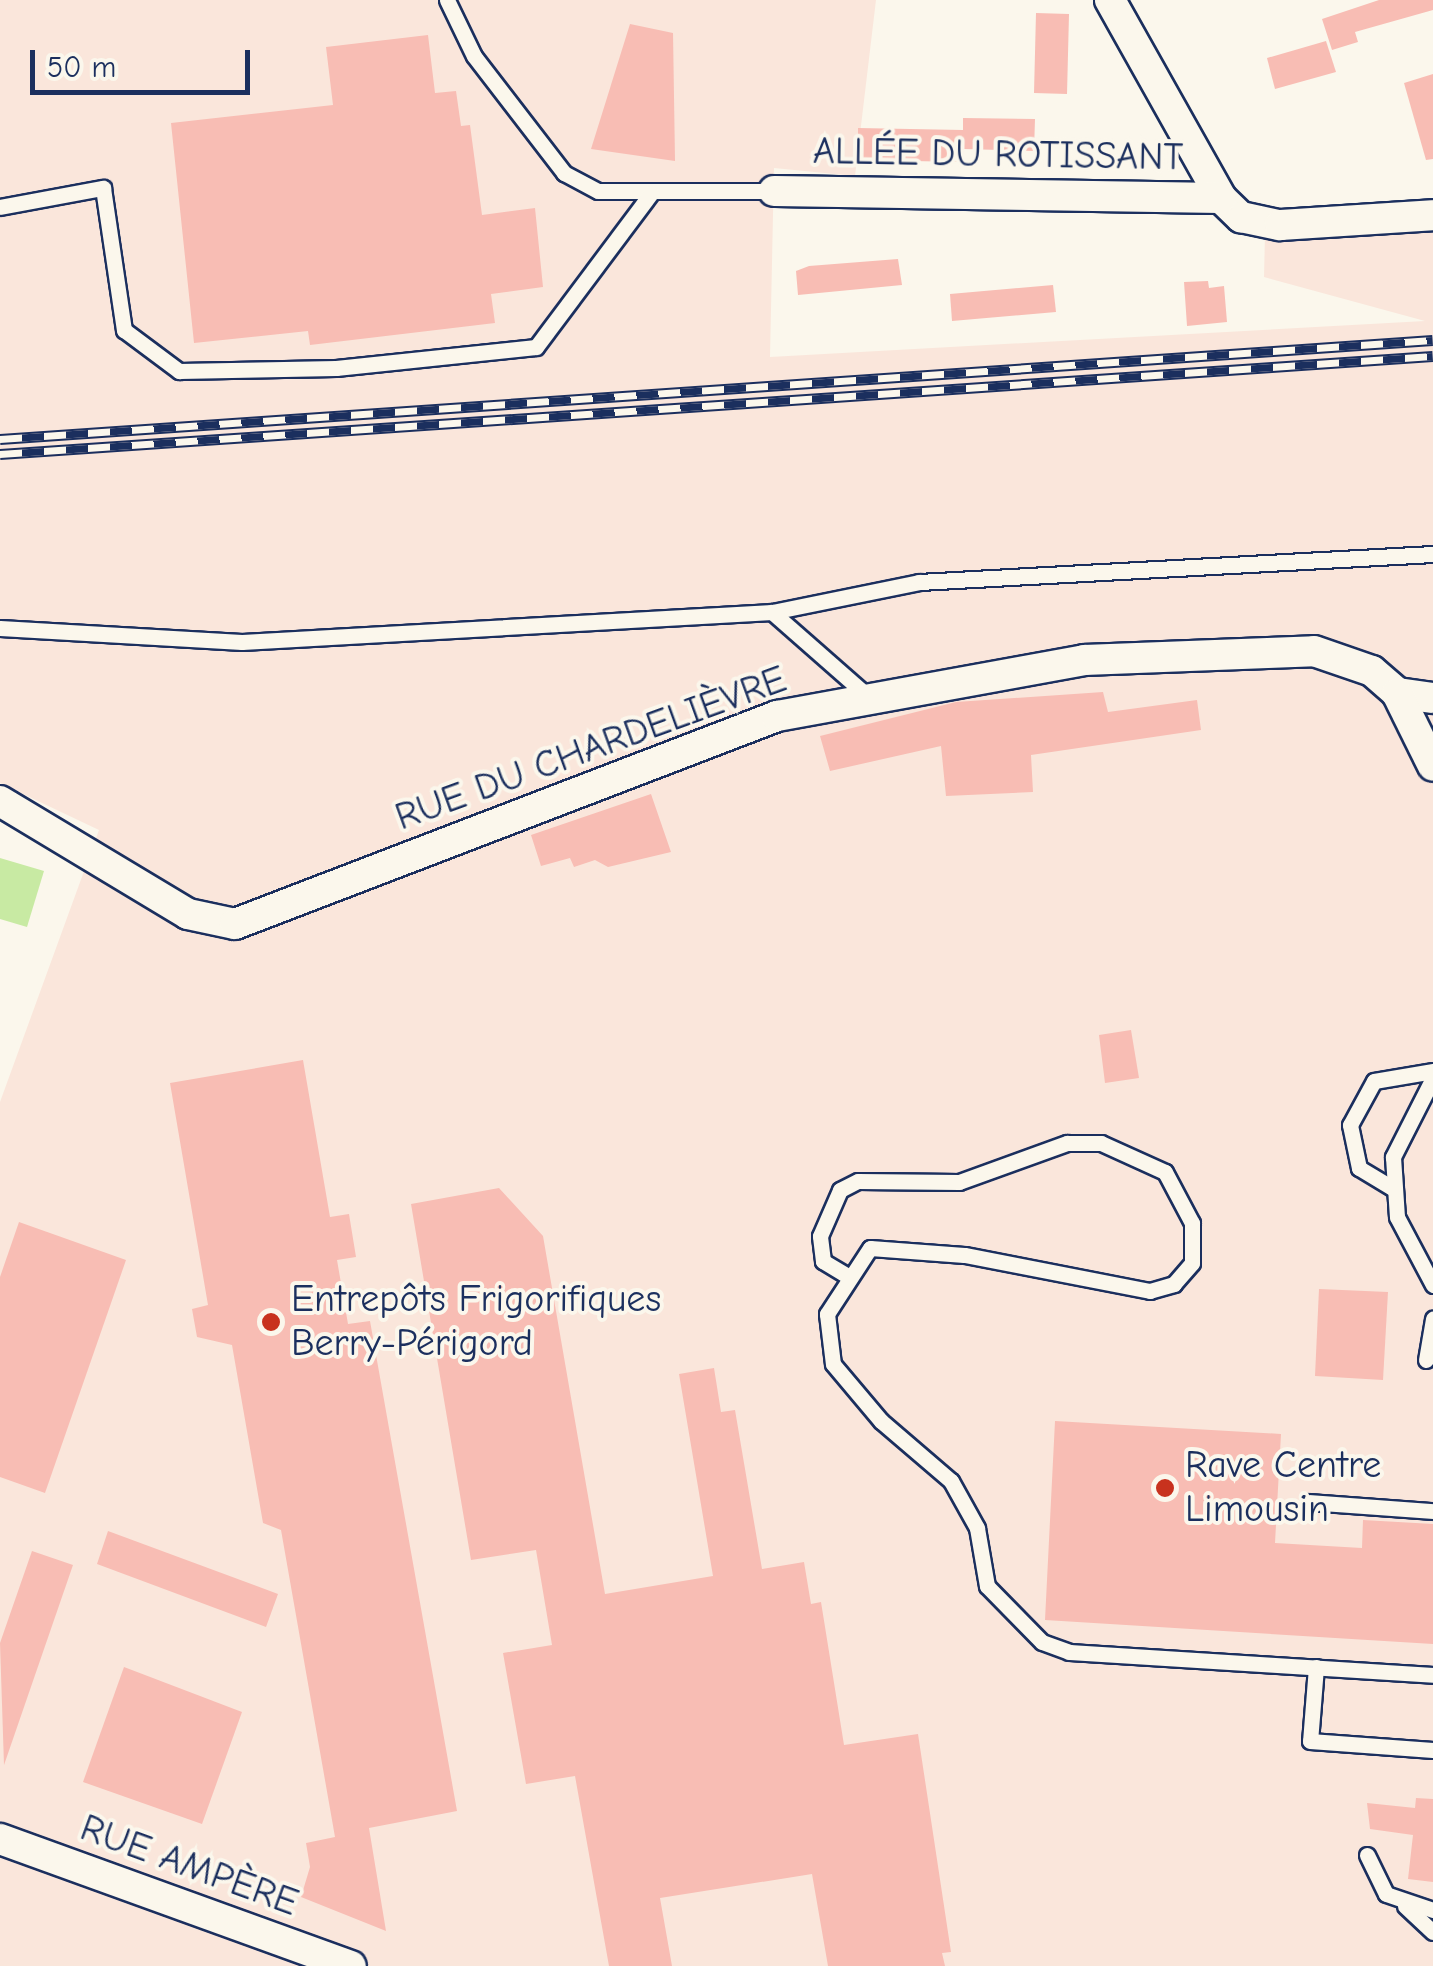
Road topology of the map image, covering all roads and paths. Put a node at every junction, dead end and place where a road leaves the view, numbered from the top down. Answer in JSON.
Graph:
{"nodes":[{"id":1,"x":447,"y":0,"type":"edge"},
{"id":2,"x":1110,"y":0,"type":"edge"},
{"id":3,"x":774,"y":192,"type":"joint"},
{"id":4,"x":652,"y":193,"type":"junction"},
{"id":5,"x":0,"y":207,"type":"edge"},
{"id":6,"x":1231,"y":208,"type":"junction"},
{"id":7,"x":1433,"y":215,"type":"edge"},
{"id":8,"x":1433,"y":554,"type":"edge"},
{"id":9,"x":772,"y":612,"type":"junction"},
{"id":10,"x":0,"y":628,"type":"edge"},
{"id":11,"x":1397,"y":693,"type":"junction"},
{"id":12,"x":1433,"y":698,"type":"edge"},
{"id":13,"x":871,"y":699,"type":"junction"},
{"id":14,"x":1433,"y":766,"type":"edge"},
{"id":15,"x":0,"y":801,"type":"edge"},
{"id":16,"x":1433,"y":1074,"type":"edge"},
{"id":17,"x":1394,"y":1189,"type":"junction"},
{"id":18,"x":846,"y":1275,"type":"junction"},
{"id":19,"x":1433,"y":1285,"type":"edge"},
{"id":20,"x":1433,"y":1319,"type":"edge"},
{"id":21,"x":1426,"y":1360,"type":"dead end"},
{"id":22,"x":1309,"y":1502,"type":"dead end"},
{"id":23,"x":1433,"y":1512,"type":"edge"},
{"id":24,"x":1316,"y":1667,"type":"junction"},
{"id":25,"x":1433,"y":1675,"type":"edge"},
{"id":26,"x":1433,"y":1750,"type":"edge"},
{"id":27,"x":0,"y":1839,"type":"edge"},
{"id":28,"x":1367,"y":1855,"type":"dead end"},
{"id":29,"x":1405,"y":1906,"type":"junction"},
{"id":30,"x":1433,"y":1910,"type":"edge"},
{"id":31,"x":1433,"y":1932,"type":"edge"},
{"id":32,"x":351,"y":1966,"type":"edge"}],
"edges":[{"from":1,"to":4,"type":"lane"},
{"from":2,"to":6,"type":"street"},
{"from":3,"to":4,"type":"lane"},
{"from":3,"to":6,"type":"street","name":"ALLÉE DU ROTISSANT"},
{"from":4,"to":5,"type":"lane"},
{"from":6,"to":7,"type":"street","name":"ALLÉE DU ROTISSANT"},
{"from":8,"to":9,"type":"lane"},
{"from":9,"to":10,"type":"lane"},
{"from":9,"to":13,"type":"lane"},
{"from":11,"to":12,"type":"street"},
{"from":11,"to":13,"type":"street","name":"RUE DU CHARDELIÈVRE"},
{"from":11,"to":14,"type":"street","name":"RUE DU CHARDELIÈVRE"},
{"from":13,"to":15,"type":"street","name":"RUE DU CHARDELIÈVRE"},
{"from":16,"to":17,"type":"lane"},
{"from":16,"to":17,"type":"lane"},
{"from":17,"to":19,"type":"lane"},
{"from":18,"to":18,"type":"lane"},
{"from":18,"to":24,"type":"lane"},
{"from":20,"to":21,"type":"lane"},
{"from":22,"to":23,"type":"lane"},
{"from":24,"to":25,"type":"lane"},
{"from":24,"to":26,"type":"lane"},
{"from":27,"to":32,"type":"street","name":"RUE AMPÈRE"},
{"from":28,"to":29,"type":"lane"},
{"from":29,"to":30,"type":"lane"},
{"from":29,"to":31,"type":"lane"}]}
